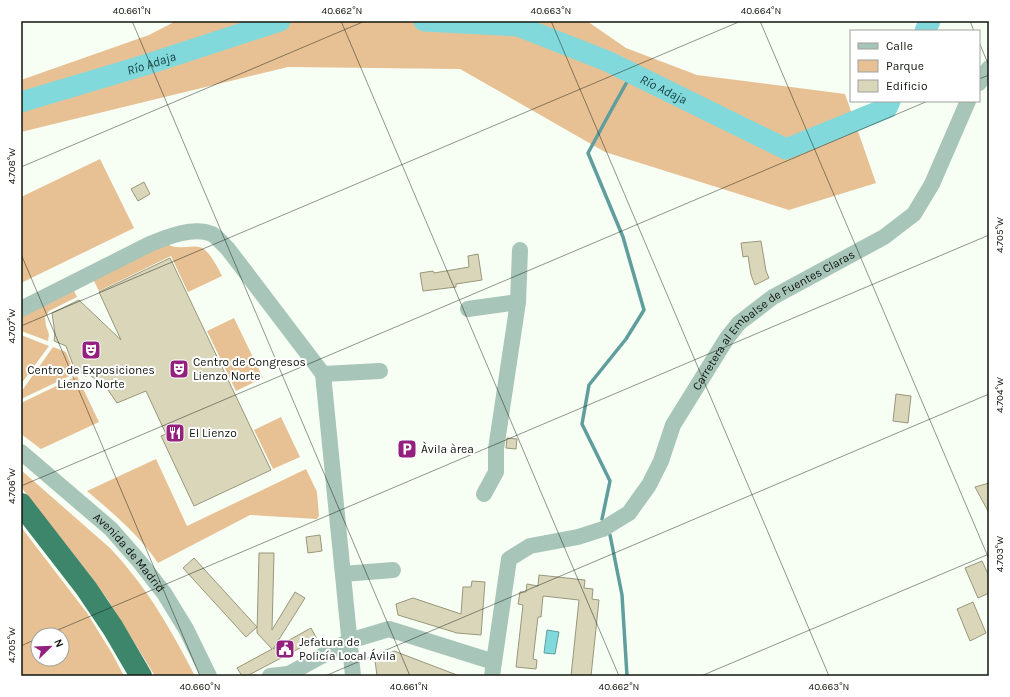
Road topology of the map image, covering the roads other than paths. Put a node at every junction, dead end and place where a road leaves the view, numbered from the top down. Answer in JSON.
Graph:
{"nodes":[{"id":1,"x":989,"y":68,"type":"edge"},
{"id":2,"x":980,"y":82,"type":"edge"},
{"id":3,"x":968,"y":102,"type":"edge"},
{"id":4,"x":520,"y":250,"type":"dead end"},
{"id":5,"x":518,"y":302,"type":"junction"},
{"id":6,"x":21,"y":309,"type":"edge"},
{"id":7,"x":468,"y":309,"type":"dead end"},
{"id":8,"x":380,"y":371,"type":"dead end"},
{"id":9,"x":324,"y":374,"type":"junction"},
{"id":10,"x":21,"y":452,"type":"edge"},
{"id":11,"x":484,"y":494,"type":"dead end"},
{"id":12,"x":21,"y":504,"type":"edge"},
{"id":13,"x":393,"y":570,"type":"dead end"},
{"id":14,"x":343,"y":574,"type":"junction"},
{"id":15,"x":349,"y":641,"type":"junction"},
{"id":16,"x":493,"y":669,"type":"edge"},
{"id":17,"x":286,"y":675,"type":"edge"},
{"id":18,"x":141,"y":676,"type":"edge"},
{"id":19,"x":209,"y":676,"type":"edge"},
{"id":20,"x":270,"y":676,"type":"edge"},
{"id":21,"x":353,"y":676,"type":"edge"}],
"edges":[{"from":1,"to":2,"type":"street"},
{"from":3,"to":16,"type":"street","name":"Carretera al Embalse de Fuentes Claras"},
{"from":4,"to":5,"type":"street"},
{"from":5,"to":7,"type":"street"},
{"from":5,"to":11,"type":"street"},
{"from":6,"to":9,"type":"street"},
{"from":8,"to":9,"type":"street"},
{"from":9,"to":14,"type":"street"},
{"from":10,"to":19,"type":"street","name":"Avenida de Madrid"},
{"from":12,"to":18,"type":"highway"},
{"from":13,"to":14,"type":"street"},
{"from":14,"to":15,"type":"street"},
{"from":15,"to":16,"type":"street"},
{"from":15,"to":17,"type":"street"},
{"from":15,"to":21,"type":"street"},
{"from":17,"to":20,"type":"street"}]}
